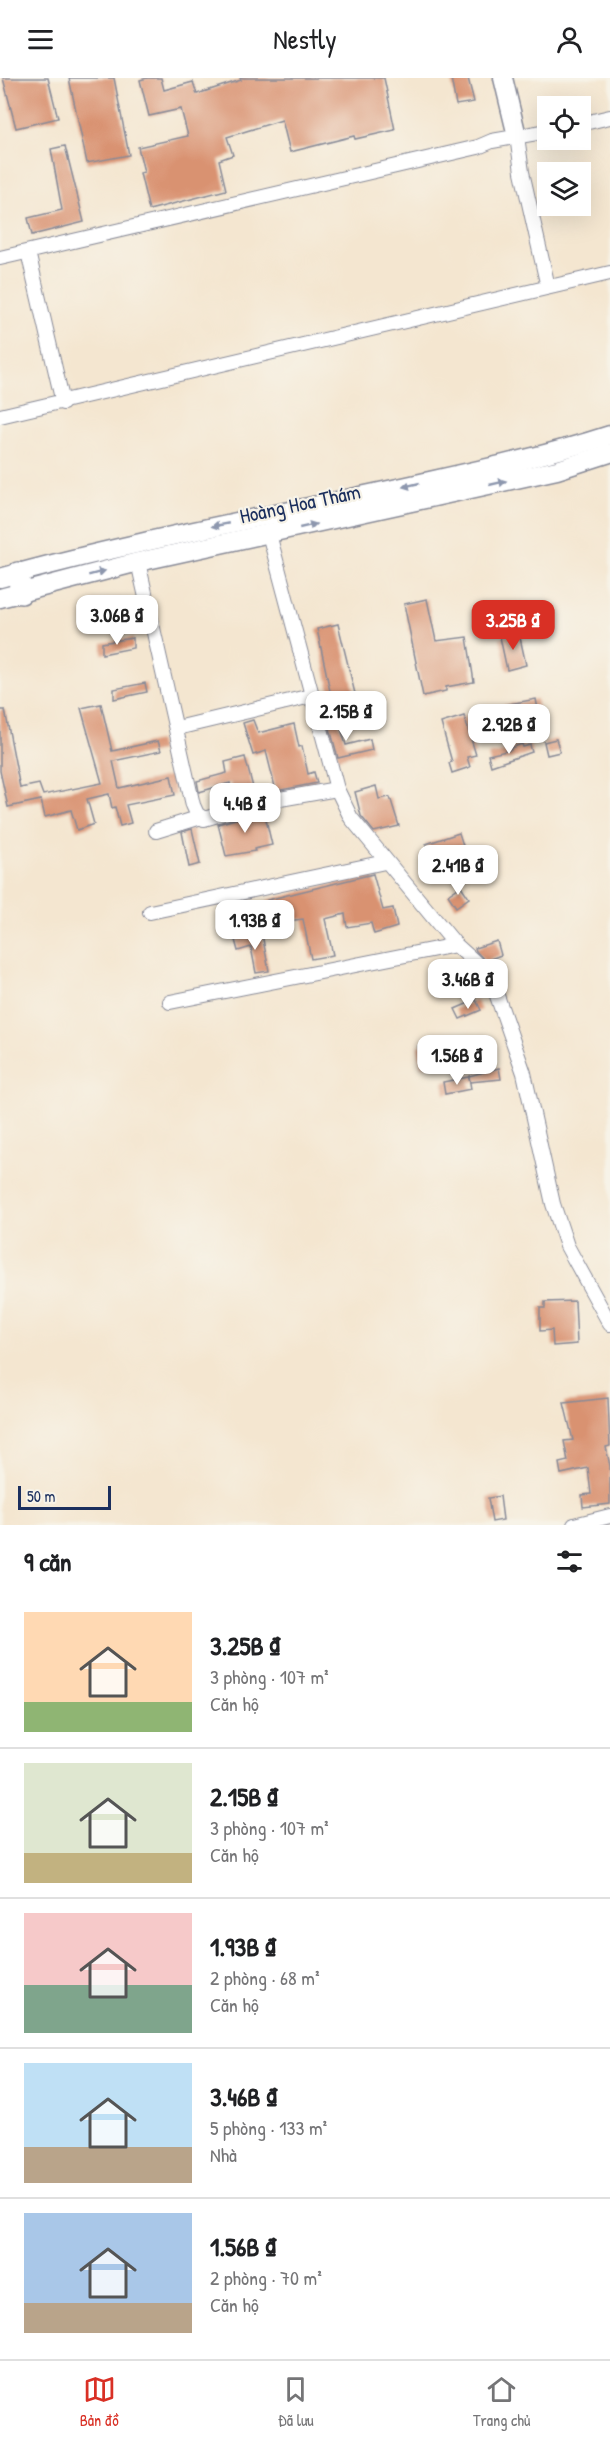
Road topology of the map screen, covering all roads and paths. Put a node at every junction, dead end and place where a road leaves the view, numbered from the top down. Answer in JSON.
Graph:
{"nodes":[{"id":1,"x":503,"y":78,"type":"edge"},
{"id":2,"x":610,"y":117,"type":"edge"},
{"id":3,"x":591,"y":121,"type":"edge"},
{"id":4,"x":537,"y":133,"type":"edge"},
{"id":5,"x":517,"y":136,"type":"junction"},
{"id":6,"x":28,"y":252,"type":"junction"},
{"id":7,"x":0,"y":258,"type":"edge"},
{"id":8,"x":610,"y":273,"type":"edge"},
{"id":9,"x":548,"y":288,"type":"junction"},
{"id":10,"x":63,"y":403,"type":"junction"},
{"id":11,"x":0,"y":416,"type":"edge"},
{"id":12,"x":610,"y":435,"type":"edge"},
{"id":13,"x":610,"y":453,"type":"edge"},
{"id":14,"x":269,"y":534,"type":"junction"},
{"id":15,"x":138,"y":562,"type":"junction"},
{"id":16,"x":13,"y":581,"type":"edge"},
{"id":17,"x":0,"y":598,"type":"edge"},
{"id":18,"x":311,"y":696,"type":"junction"},
{"id":19,"x":177,"y":728,"type":"junction"},
{"id":20,"x":337,"y":789,"type":"junction"},
{"id":21,"x":201,"y":817,"type":"junction"},
{"id":22,"x":156,"y":831,"type":"dead end"},
{"id":23,"x":386,"y":862,"type":"junction"},
{"id":24,"x":150,"y":912,"type":"dead end"},
{"id":25,"x":456,"y":945,"type":"junction"},
{"id":26,"x":170,"y":1002,"type":"dead end"},
{"id":27,"x":610,"y":1324,"type":"edge"},
{"id":28,"x":610,"y":1516,"type":"edge"},
{"id":29,"x":574,"y":1525,"type":"edge"}],
"edges":[{"from":1,"to":5,"type":"main road"},
{"from":2,"to":3,"type":"street"},
{"from":4,"to":5,"type":"street"},
{"from":5,"to":6,"type":"street"},
{"from":5,"to":9,"type":"street"},
{"from":6,"to":7,"type":"street"},
{"from":6,"to":10,"type":"street"},
{"from":8,"to":9,"type":"street"},
{"from":9,"to":10,"type":"street"},
{"from":10,"to":11,"type":"street"},
{"from":12,"to":16,"type":"main road","name":"Hoàng Hoa Thám","one_way":true},
{"from":14,"to":13,"type":"main road","name":"Hoàng Hoa Thám","one_way":true},
{"from":14,"to":15,"type":"main road","name":"Hoàng Hoa Thám"},
{"from":14,"to":18,"type":"street"},
{"from":16,"to":15,"type":"main road","name":"Hoàng Hoa Thám","one_way":true},
{"from":15,"to":19,"type":"street"},
{"from":16,"to":17,"type":"main road","name":"Hoàng Hoa Thám"},
{"from":18,"to":19,"type":"street"},
{"from":18,"to":20,"type":"street"},
{"from":19,"to":21,"type":"street"},
{"from":20,"to":21,"type":"street"},
{"from":20,"to":23,"type":"street"},
{"from":21,"to":22,"type":"street"},
{"from":23,"to":24,"type":"street"},
{"from":23,"to":25,"type":"street"},
{"from":25,"to":26,"type":"street"},
{"from":25,"to":27,"type":"street"},
{"from":28,"to":29,"type":"street"}]}
